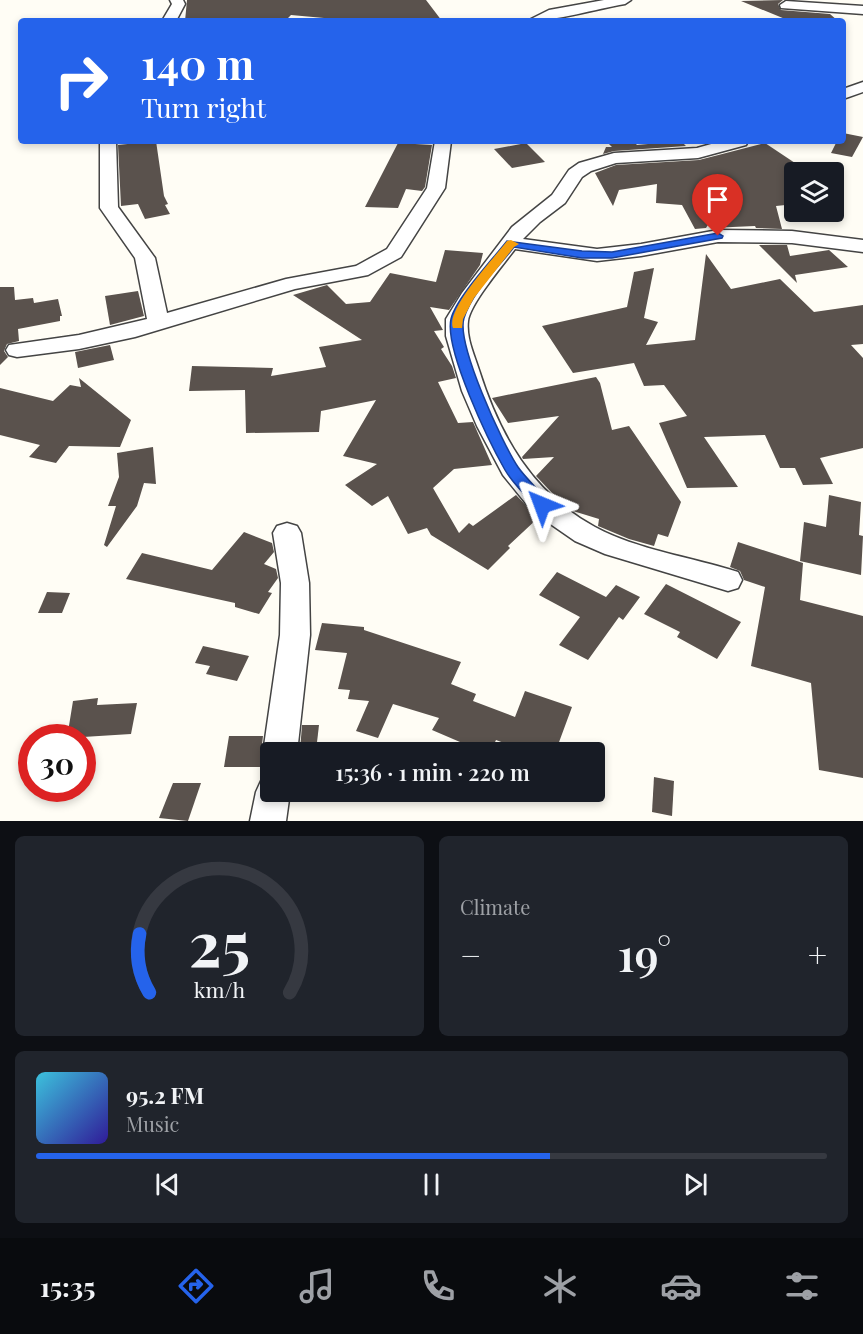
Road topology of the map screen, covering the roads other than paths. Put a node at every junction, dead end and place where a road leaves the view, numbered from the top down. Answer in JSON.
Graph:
{"nodes":[{"id":1,"x":176,"y":0,"type":"edge"},
{"id":2,"x":625,"y":0,"type":"edge"},
{"id":3,"x":784,"y":7,"type":"edge"},
{"id":4,"x":863,"y":10,"type":"edge"},
{"id":5,"x":171,"y":18,"type":"edge"},
{"id":6,"x":542,"y":18,"type":"edge"},
{"id":7,"x":863,"y":87,"type":"edge"},
{"id":8,"x":846,"y":93,"type":"edge"},
{"id":9,"x":108,"y":144,"type":"edge"},
{"id":10,"x":443,"y":144,"type":"edge"},
{"id":11,"x":730,"y":144,"type":"edge"},
{"id":12,"x":511,"y":243,"type":"junction"},
{"id":13,"x":863,"y":246,"type":"edge"},
{"id":14,"x":158,"y":323,"type":"junction"},
{"id":15,"x":17,"y":350,"type":"dead end"},
{"id":16,"x":288,"y":533,"type":"dead end"},
{"id":17,"x":728,"y":580,"type":"dead end"},
{"id":18,"x":281,"y":742,"type":"edge"},
{"id":19,"x":271,"y":802,"type":"edge"},
{"id":20,"x":268,"y":821,"type":"edge"}],
"edges":[{"from":1,"to":5,"type":"street"},
{"from":2,"to":6,"type":"street"},
{"from":3,"to":4,"type":"street"},
{"from":7,"to":8,"type":"street"},
{"from":9,"to":14,"type":"street"},
{"from":10,"to":14,"type":"street"},
{"from":11,"to":12,"type":"street"},
{"from":12,"to":13,"type":"street"},
{"from":12,"to":17,"type":"street"},
{"from":14,"to":15,"type":"street"},
{"from":16,"to":18,"type":"street"},
{"from":19,"to":20,"type":"street"}]}
